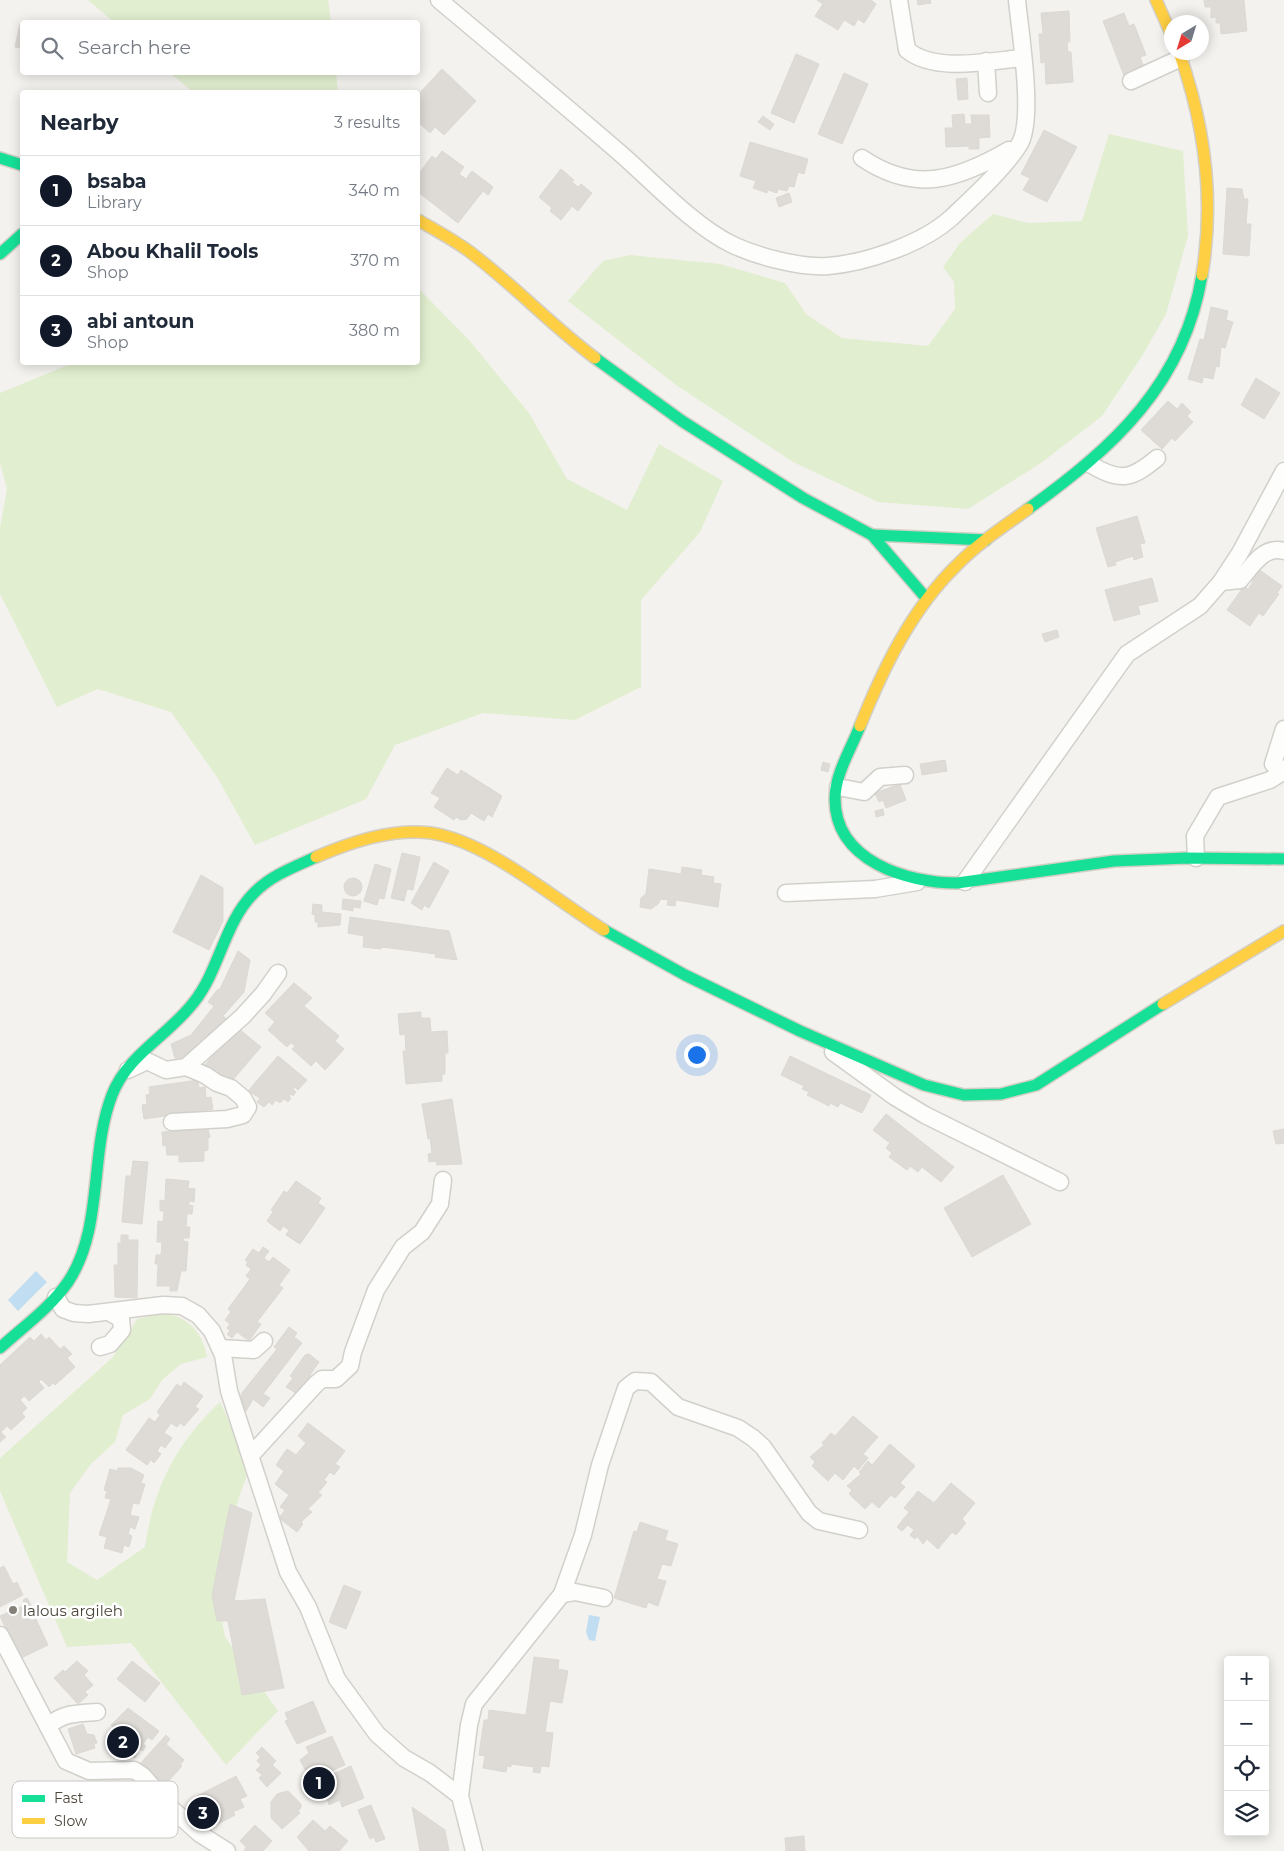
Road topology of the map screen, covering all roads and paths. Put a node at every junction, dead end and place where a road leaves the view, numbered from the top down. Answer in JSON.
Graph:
{"nodes":[{"id":1,"x":439,"y":0,"type":"edge"},
{"id":2,"x":899,"y":0,"type":"edge"},
{"id":3,"x":1017,"y":0,"type":"edge"},
{"id":4,"x":1156,"y":0,"type":"edge"},
{"id":5,"x":1164,"y":18,"type":"edge"},
{"id":6,"x":1022,"y":58,"type":"junction"},
{"id":7,"x":1171,"y":60,"type":"edge"},
{"id":8,"x":1182,"y":60,"type":"edge"},
{"id":9,"x":986,"y":61,"type":"junction"},
{"id":10,"x":1131,"y":81,"type":"dead end"},
{"id":11,"x":988,"y":93,"type":"dead end"},
{"id":12,"x":1020,"y":144,"type":"junction"},
{"id":13,"x":0,"y":158,"type":"edge"},
{"id":14,"x":862,"y":158,"type":"dead end"},
{"id":15,"x":20,"y":164,"type":"edge"},
{"id":16,"x":420,"y":221,"type":"edge"},
{"id":17,"x":20,"y":236,"type":"edge"},
{"id":18,"x":0,"y":254,"type":"edge"},
{"id":19,"x":1157,"y":458,"type":"dead end"},
{"id":20,"x":1090,"y":464,"type":"junction"},
{"id":21,"x":1284,"y":471,"type":"edge"},
{"id":22,"x":872,"y":535,"type":"junction"},
{"id":23,"x":986,"y":540,"type":"junction"},
{"id":24,"x":1282,"y":548,"type":"edge"},
{"id":25,"x":1221,"y":582,"type":"junction"},
{"id":26,"x":926,"y":598,"type":"junction"},
{"id":27,"x":1284,"y":729,"type":"edge"},
{"id":28,"x":1284,"y":770,"type":"edge"},
{"id":29,"x":905,"y":775,"type":"dead end"},
{"id":30,"x":838,"y":786,"type":"junction"},
{"id":31,"x":1196,"y":858,"type":"junction"},
{"id":32,"x":1284,"y":859,"type":"edge"},
{"id":33,"x":919,"y":881,"type":"junction"},
{"id":34,"x":965,"y":882,"type":"junction"},
{"id":35,"x":786,"y":893,"type":"dead end"},
{"id":36,"x":1284,"y":932,"type":"edge"},
{"id":37,"x":278,"y":973,"type":"dead end"},
{"id":38,"x":822,"y":1042,"type":"junction"},
{"id":39,"x":186,"y":1068,"type":"junction"},
{"id":40,"x":124,"y":1072,"type":"junction"},
{"id":41,"x":172,"y":1122,"type":"dead end"},
{"id":42,"x":443,"y":1180,"type":"dead end"},
{"id":43,"x":1060,"y":1182,"type":"dead end"},
{"id":44,"x":56,"y":1297,"type":"junction"},
{"id":45,"x":109,"y":1312,"type":"junction"},
{"id":46,"x":264,"y":1341,"type":"dead end"},
{"id":47,"x":100,"y":1347,"type":"dead end"},
{"id":48,"x":0,"y":1348,"type":"edge"},
{"id":49,"x":220,"y":1348,"type":"junction"},
{"id":50,"x":250,"y":1455,"type":"junction"},
{"id":51,"x":859,"y":1530,"type":"dead end"},
{"id":52,"x":562,"y":1594,"type":"junction"},
{"id":53,"x":604,"y":1598,"type":"dead end"},
{"id":54,"x":0,"y":1635,"type":"edge"},
{"id":55,"x":97,"y":1712,"type":"dead end"},
{"id":56,"x":48,"y":1726,"type":"junction"},
{"id":57,"x":147,"y":1781,"type":"edge"},
{"id":58,"x":460,"y":1796,"type":"junction"},
{"id":59,"x":178,"y":1814,"type":"edge"},
{"id":60,"x":228,"y":1851,"type":"edge"},
{"id":61,"x":474,"y":1851,"type":"edge"}],
"edges":[{"from":1,"to":12,"type":"street"},
{"from":2,"to":9,"type":"street"},
{"from":3,"to":6,"type":"street"},
{"from":4,"to":5,"type":"street"},
{"from":6,"to":9,"type":"street"},
{"from":6,"to":12,"type":"street"},
{"from":7,"to":10,"type":"street"},
{"from":8,"to":20,"type":"street"},
{"from":9,"to":11,"type":"street"},
{"from":12,"to":14,"type":"street"},
{"from":13,"to":15,"type":"street"},
{"from":16,"to":22,"type":"street"},
{"from":17,"to":18,"type":"street"},
{"from":19,"to":20,"type":"street"},
{"from":20,"to":23,"type":"street"},
{"from":21,"to":25,"type":"street"},
{"from":22,"to":23,"type":"street"},
{"from":22,"to":26,"type":"street"},
{"from":23,"to":26,"type":"street"},
{"from":24,"to":25,"type":"street"},
{"from":25,"to":34,"type":"street"},
{"from":26,"to":30,"type":"street"},
{"from":27,"to":28,"type":"street"},
{"from":28,"to":31,"type":"street"},
{"from":29,"to":30,"type":"street"},
{"from":30,"to":33,"type":"street"},
{"from":31,"to":32,"type":"street"},
{"from":31,"to":34,"type":"street"},
{"from":33,"to":34,"type":"street"},
{"from":33,"to":35,"type":"street"},
{"from":36,"to":38,"type":"street"},
{"from":37,"to":39,"type":"street"},
{"from":38,"to":40,"type":"street"},
{"from":38,"to":43,"type":"street"},
{"from":39,"to":40,"type":"street"},
{"from":39,"to":41,"type":"street"},
{"from":40,"to":44,"type":"street"},
{"from":42,"to":50,"type":"street"},
{"from":44,"to":45,"type":"street"},
{"from":44,"to":48,"type":"street"},
{"from":45,"to":47,"type":"street"},
{"from":45,"to":49,"type":"street"},
{"from":46,"to":49,"type":"street"},
{"from":49,"to":50,"type":"street"},
{"from":50,"to":58,"type":"street"},
{"from":51,"to":52,"type":"street"},
{"from":52,"to":53,"type":"street"},
{"from":52,"to":58,"type":"street"},
{"from":54,"to":56,"type":"street"},
{"from":55,"to":56,"type":"street"},
{"from":56,"to":57,"type":"street"},
{"from":58,"to":61,"type":"street"},
{"from":59,"to":60,"type":"street"}]}
